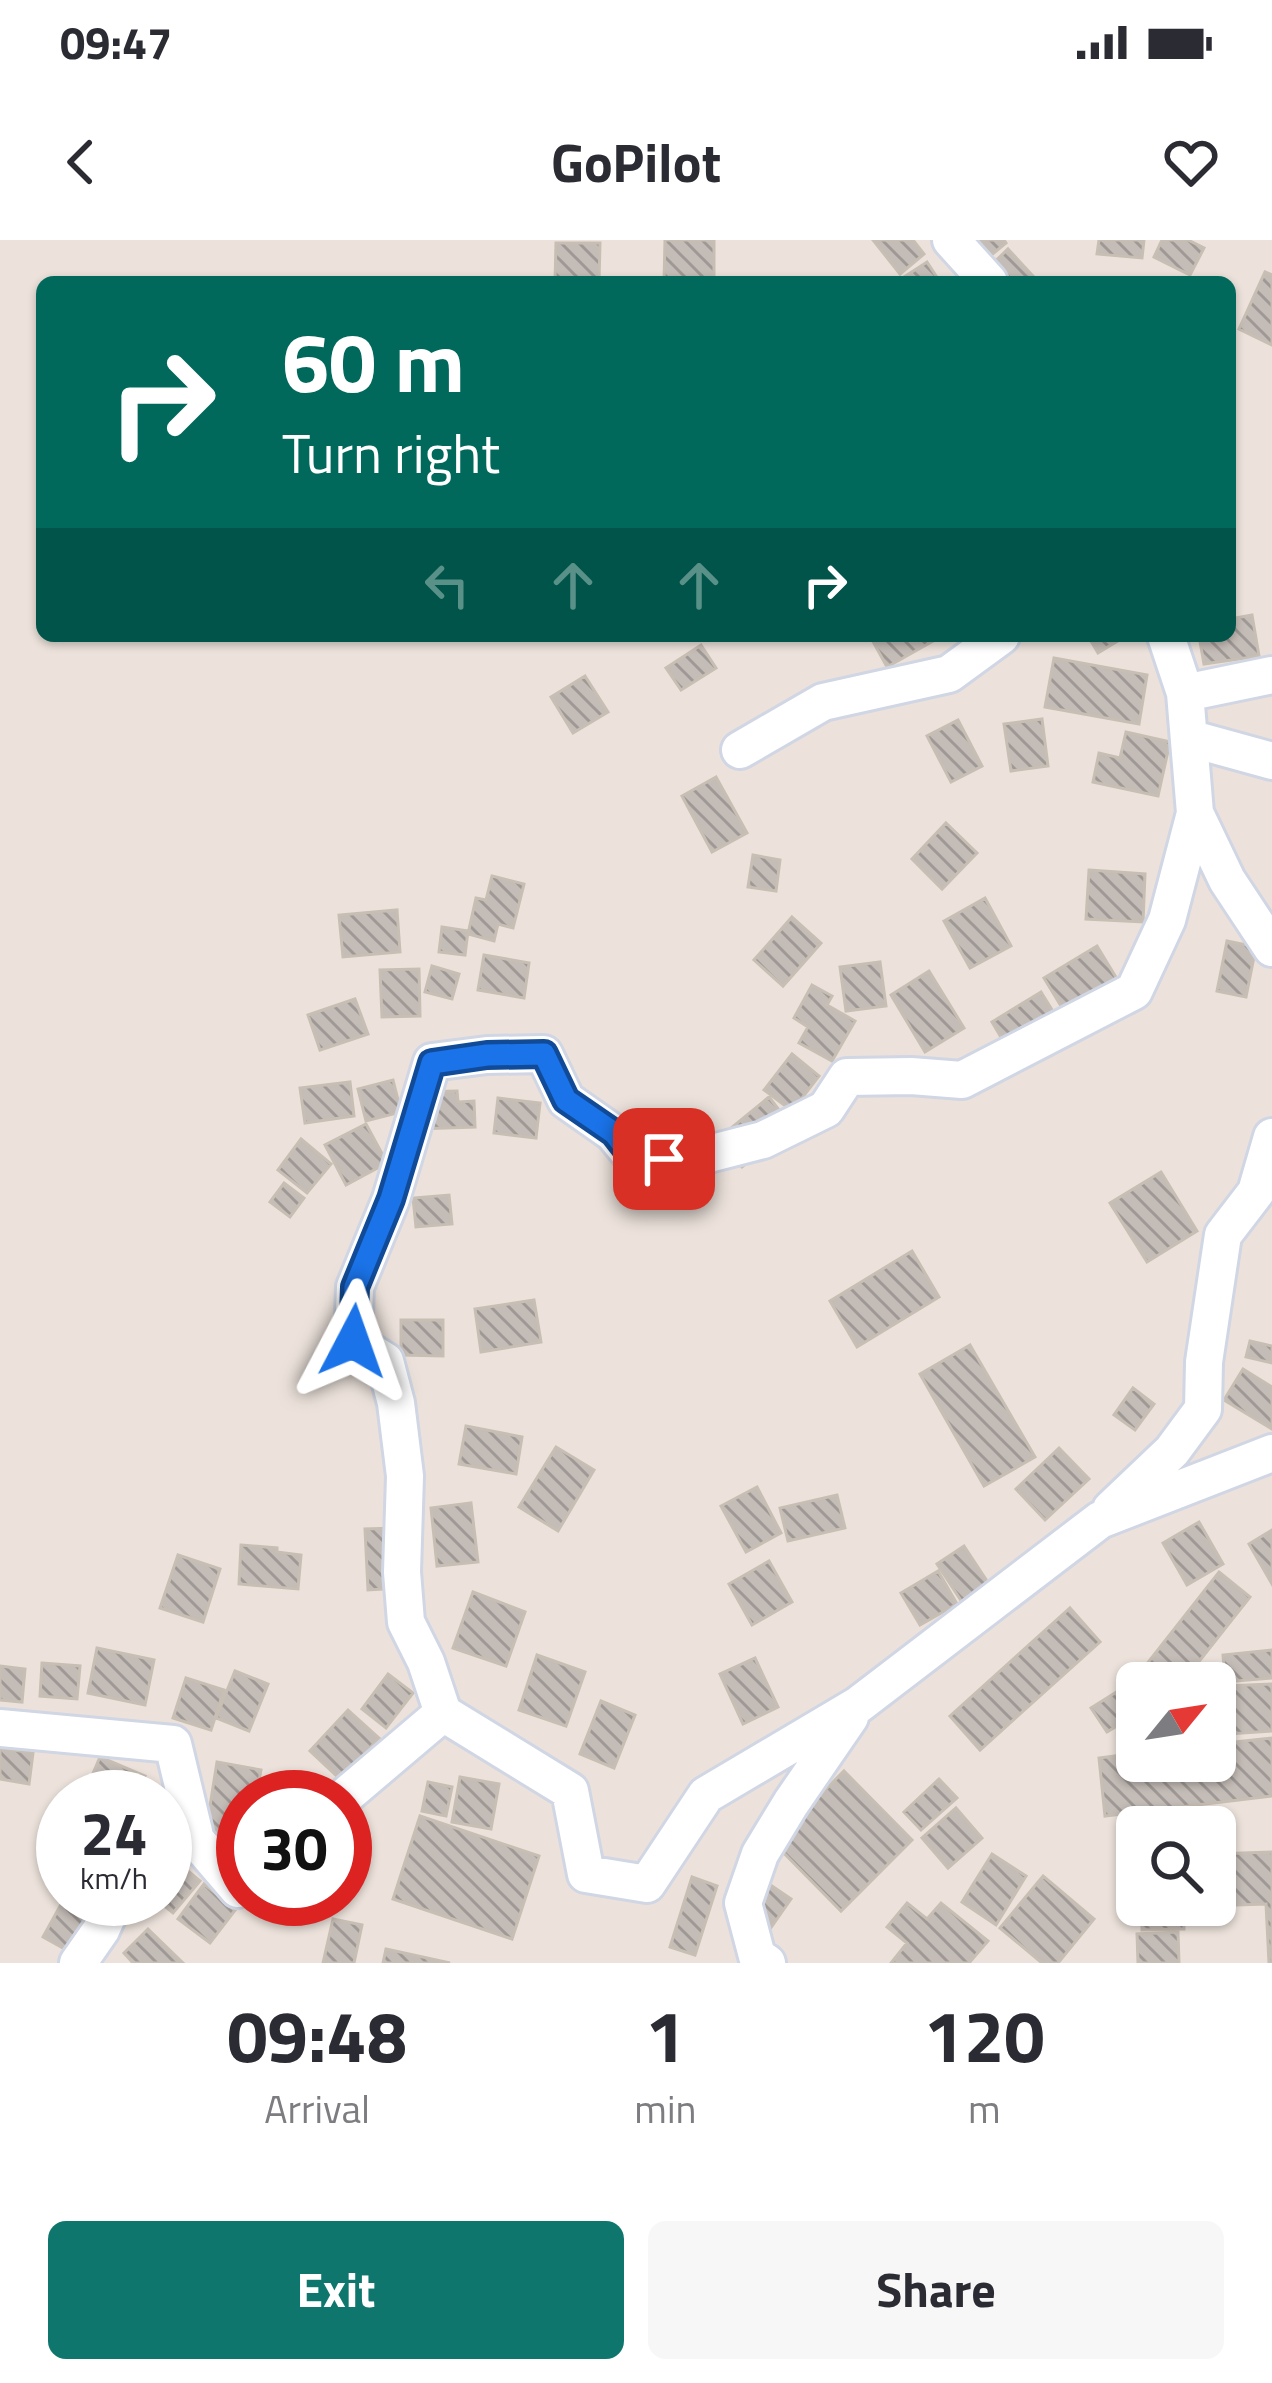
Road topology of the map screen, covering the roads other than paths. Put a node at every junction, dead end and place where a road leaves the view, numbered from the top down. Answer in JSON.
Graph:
{"nodes":[{"id":1,"x":951,"y":240,"type":"edge"},
{"id":2,"x":984,"y":276,"type":"edge"},
{"id":3,"x":993,"y":642,"type":"edge"},
{"id":4,"x":1168,"y":642,"type":"edge"},
{"id":5,"x":1272,"y":675,"type":"edge"},
{"id":6,"x":1185,"y":693,"type":"junction"},
{"id":7,"x":1189,"y":738,"type":"junction"},
{"id":8,"x":740,"y":750,"type":"dead end"},
{"id":9,"x":1272,"y":761,"type":"edge"},
{"id":10,"x":1195,"y":813,"type":"junction"},
{"id":11,"x":1272,"y":948,"type":"edge"},
{"id":12,"x":1272,"y":1137,"type":"edge"},
{"id":13,"x":1272,"y":1454,"type":"edge"},
{"id":14,"x":1100,"y":1520,"type":"junction"},
{"id":15,"x":858,"y":1705,"type":"junction"},
{"id":16,"x":442,"y":1713,"type":"junction"},
{"id":17,"x":0,"y":1728,"type":"edge"},
{"id":18,"x":175,"y":1770,"type":"edge"},
{"id":19,"x":372,"y":1773,"type":"edge"},
{"id":20,"x":192,"y":1846,"type":"edge"},
{"id":21,"x":216,"y":1869,"type":"edge"},
{"id":22,"x":103,"y":1926,"type":"edge"},
{"id":23,"x":78,"y":1963,"type":"edge"},
{"id":24,"x":766,"y":1963,"type":"edge"}],
"edges":[{"from":1,"to":2,"type":"street"},
{"from":3,"to":8,"type":"street"},
{"from":4,"to":6,"type":"street"},
{"from":5,"to":6,"type":"street"},
{"from":6,"to":7,"type":"street"},
{"from":7,"to":9,"type":"street"},
{"from":7,"to":10,"type":"street"},
{"from":10,"to":11,"type":"street"},
{"from":10,"to":16,"type":"street"},
{"from":12,"to":14,"type":"street"},
{"from":13,"to":14,"type":"street"},
{"from":14,"to":15,"type":"street"},
{"from":15,"to":16,"type":"street"},
{"from":15,"to":24,"type":"street"},
{"from":16,"to":19,"type":"street"},
{"from":17,"to":18,"type":"street"},
{"from":20,"to":21,"type":"street"},
{"from":22,"to":23,"type":"street"}]}
